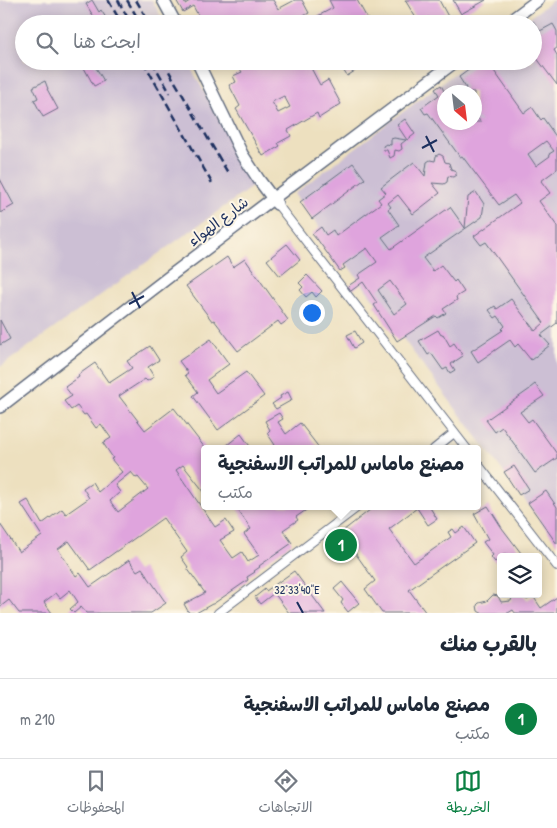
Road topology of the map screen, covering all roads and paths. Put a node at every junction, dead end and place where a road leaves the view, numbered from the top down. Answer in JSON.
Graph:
{"nodes":[{"id":1,"x":163,"y":0,"type":"edge"},
{"id":2,"x":538,"y":0,"type":"edge"},
{"id":3,"x":171,"y":15,"type":"edge"},
{"id":4,"x":518,"y":15,"type":"edge"},
{"id":5,"x":201,"y":70,"type":"edge"},
{"id":6,"x":444,"y":70,"type":"edge"},
{"id":7,"x":275,"y":201,"type":"junction"},
{"id":8,"x":0,"y":407,"type":"edge"},
{"id":9,"x":454,"y":433,"type":"junction"},
{"id":10,"x":439,"y":445,"type":"edge"},
{"id":11,"x":464,"y":445,"type":"edge"},
{"id":12,"x":481,"y":467,"type":"edge"},
{"id":13,"x":354,"y":510,"type":"edge"},
{"id":14,"x":557,"y":566,"type":"edge"},
{"id":15,"x":218,"y":613,"type":"edge"}],
"edges":[{"from":1,"to":3,"type":"street"},
{"from":2,"to":4,"type":"street"},
{"from":5,"to":7,"type":"street"},
{"from":6,"to":7,"type":"street","name":"شارع الهواء"},
{"from":7,"to":8,"type":"street","name":"شارع الهواء"},
{"from":7,"to":9,"type":"street"},
{"from":9,"to":10,"type":"street"},
{"from":9,"to":11,"type":"street"},
{"from":12,"to":14,"type":"street"},
{"from":13,"to":15,"type":"street"}]}
